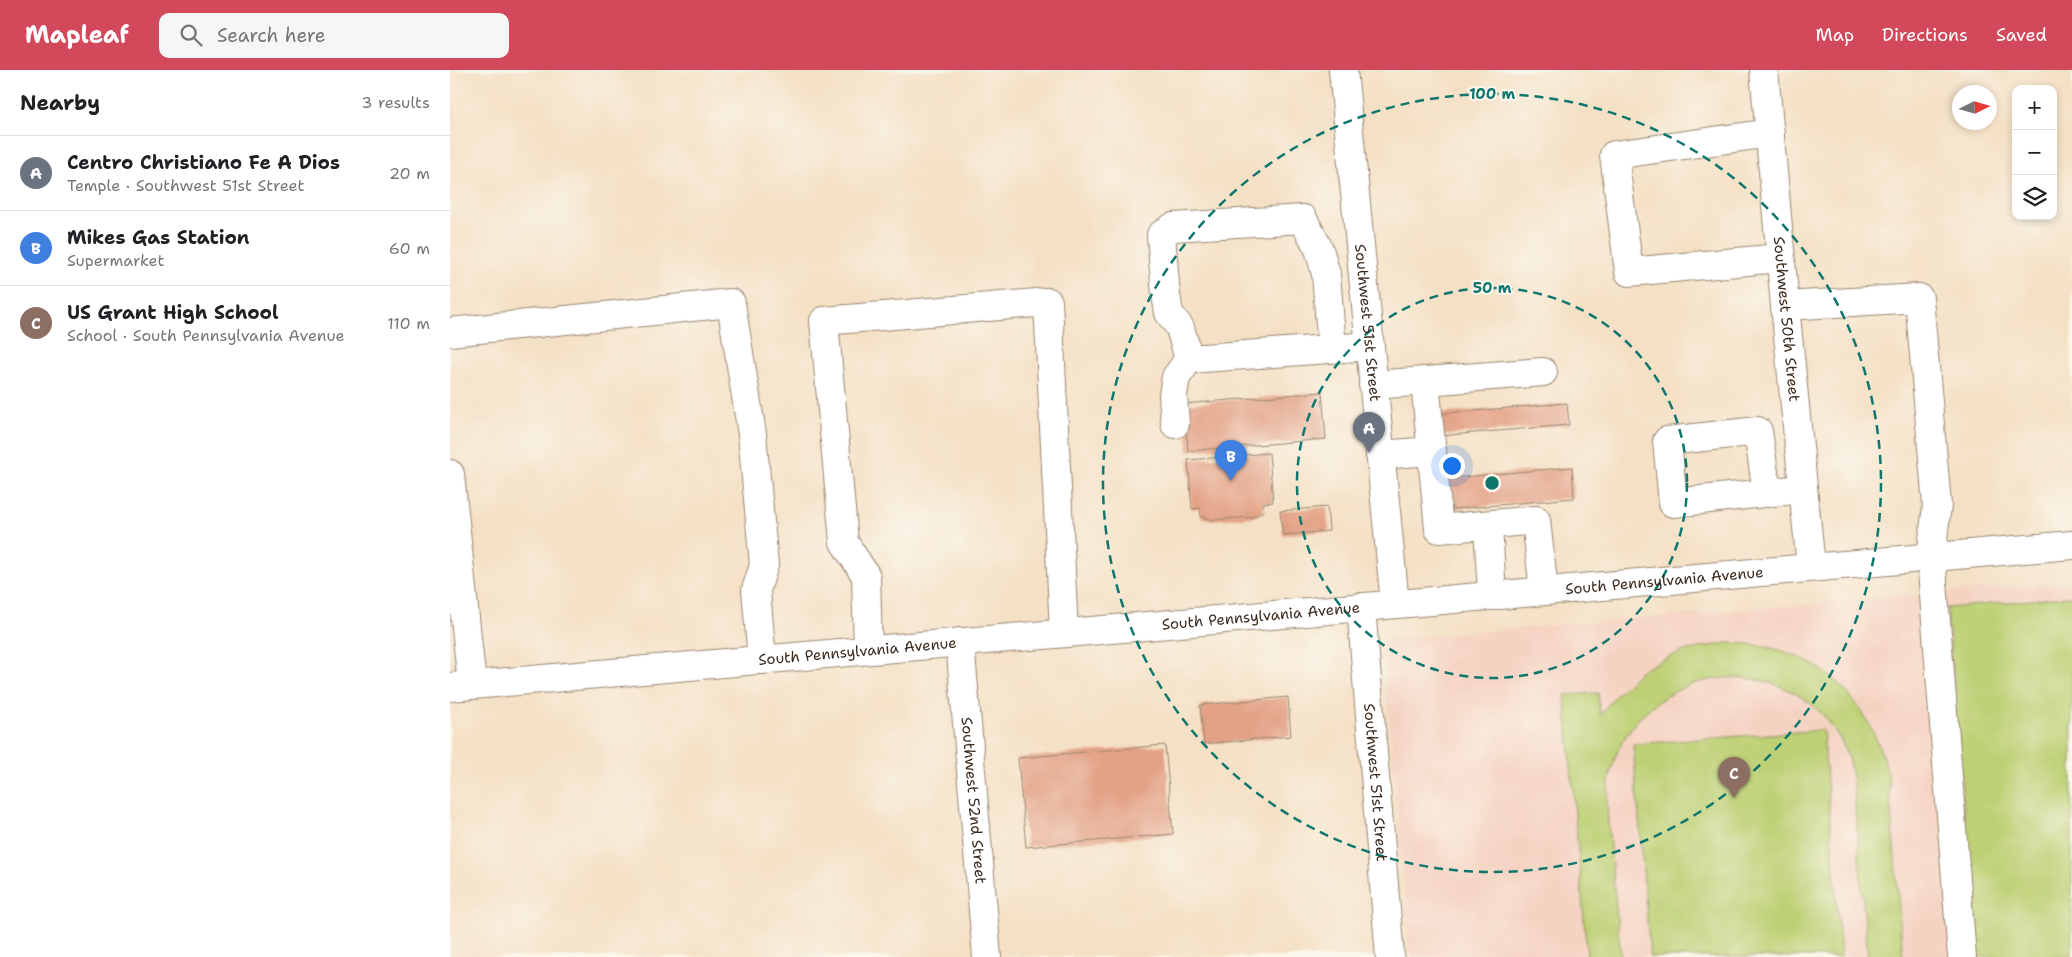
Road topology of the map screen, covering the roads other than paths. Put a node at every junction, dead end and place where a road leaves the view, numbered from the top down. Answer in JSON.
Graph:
{"nodes":[{"id":1,"x":1343,"y":70,"type":"edge"},
{"id":2,"x":1764,"y":70,"type":"edge"},
{"id":3,"x":1770,"y":133,"type":"junction"},
{"id":4,"x":1780,"y":258,"type":"junction"},
{"id":5,"x":1362,"y":272,"type":"junction"},
{"id":6,"x":1326,"y":274,"type":"junction"},
{"id":7,"x":1785,"y":306,"type":"junction"},
{"id":8,"x":450,"y":332,"type":"edge"},
{"id":9,"x":1370,"y":346,"type":"junction"},
{"id":10,"x":1332,"y":349,"type":"junction"},
{"id":11,"x":1189,"y":359,"type":"junction"},
{"id":12,"x":1543,"y":372,"type":"dead end"},
{"id":13,"x":1425,"y":381,"type":"junction"},
{"id":14,"x":1373,"y":385,"type":"junction"},
{"id":15,"x":1175,"y":424,"type":"dead end"},
{"id":16,"x":1432,"y":451,"type":"junction"},
{"id":17,"x":1380,"y":455,"type":"junction"},
{"id":18,"x":450,"y":474,"type":"edge"},
{"id":19,"x":1802,"y":489,"type":"junction"},
{"id":20,"x":1767,"y":493,"type":"dead end"},
{"id":21,"x":1488,"y":525,"type":"junction"},
{"id":22,"x":2072,"y":545,"type":"edge"},
{"id":23,"x":1931,"y":557,"type":"junction"},
{"id":24,"x":1811,"y":568,"type":"junction"},
{"id":25,"x":1544,"y":591,"type":"junction"},
{"id":26,"x":1492,"y":596,"type":"junction"},
{"id":27,"x":1395,"y":604,"type":"junction"},
{"id":28,"x":1361,"y":607,"type":"junction"},
{"id":29,"x":1064,"y":633,"type":"junction"},
{"id":30,"x":960,"y":642,"type":"junction"},
{"id":31,"x":868,"y":650,"type":"junction"},
{"id":32,"x":762,"y":660,"type":"junction"},
{"id":33,"x":461,"y":686,"type":"edge"},
{"id":34,"x":986,"y":957,"type":"edge"},
{"id":35,"x":1390,"y":957,"type":"edge"},
{"id":36,"x":1962,"y":957,"type":"edge"}],
"edges":[{"from":1,"to":5,"type":"street","name":"Southwest 51st Street"},
{"from":2,"to":3,"type":"street","name":"Southwest 50th Street"},
{"from":3,"to":4,"type":"street","name":"Southwest 50th Street"},
{"from":3,"to":4,"type":"street"},
{"from":4,"to":7,"type":"street","name":"Southwest 50th Street"},
{"from":5,"to":6,"type":"street"},
{"from":5,"to":9,"type":"street","name":"Southwest 51st Street"},
{"from":6,"to":10,"type":"street"},
{"from":6,"to":11,"type":"street"},
{"from":7,"to":19,"type":"street","name":"Southwest 50th Street"},
{"from":7,"to":23,"type":"street"},
{"from":8,"to":32,"type":"street"},
{"from":9,"to":10,"type":"street"},
{"from":9,"to":14,"type":"street","name":"Southwest 51st Street"},
{"from":10,"to":11,"type":"street"},
{"from":11,"to":15,"type":"street"},
{"from":12,"to":13,"type":"street"},
{"from":13,"to":14,"type":"street"},
{"from":13,"to":16,"type":"street"},
{"from":14,"to":17,"type":"street","name":"Southwest 51st Street"},
{"from":16,"to":17,"type":"street"},
{"from":16,"to":21,"type":"street"},
{"from":17,"to":27,"type":"street","name":"Southwest 51st Street"},
{"from":18,"to":33,"type":"street"},
{"from":19,"to":20,"type":"street"},
{"from":19,"to":24,"type":"street","name":"Southwest 50th Street"},
{"from":21,"to":25,"type":"street"},
{"from":21,"to":26,"type":"street"},
{"from":22,"to":23,"type":"street","name":"South Pennsylvania Avenue"},
{"from":23,"to":24,"type":"street","name":"South Pennsylvania Avenue"},
{"from":23,"to":36,"type":"street"},
{"from":24,"to":25,"type":"street","name":"South Pennsylvania Avenue"},
{"from":25,"to":26,"type":"street","name":"South Pennsylvania Avenue"},
{"from":26,"to":27,"type":"street","name":"South Pennsylvania Avenue"},
{"from":27,"to":28,"type":"street","name":"South Pennsylvania Avenue"},
{"from":28,"to":29,"type":"street","name":"South Pennsylvania Avenue"},
{"from":28,"to":35,"type":"street","name":"Southwest 51st Street"},
{"from":29,"to":30,"type":"street","name":"South Pennsylvania Avenue"},
{"from":29,"to":31,"type":"street"},
{"from":30,"to":31,"type":"street","name":"South Pennsylvania Avenue"},
{"from":30,"to":34,"type":"street","name":"Southwest 52nd Street"},
{"from":31,"to":32,"type":"street","name":"South Pennsylvania Avenue"},
{"from":32,"to":33,"type":"street","name":"South Pennsylvania Avenue"}]}
